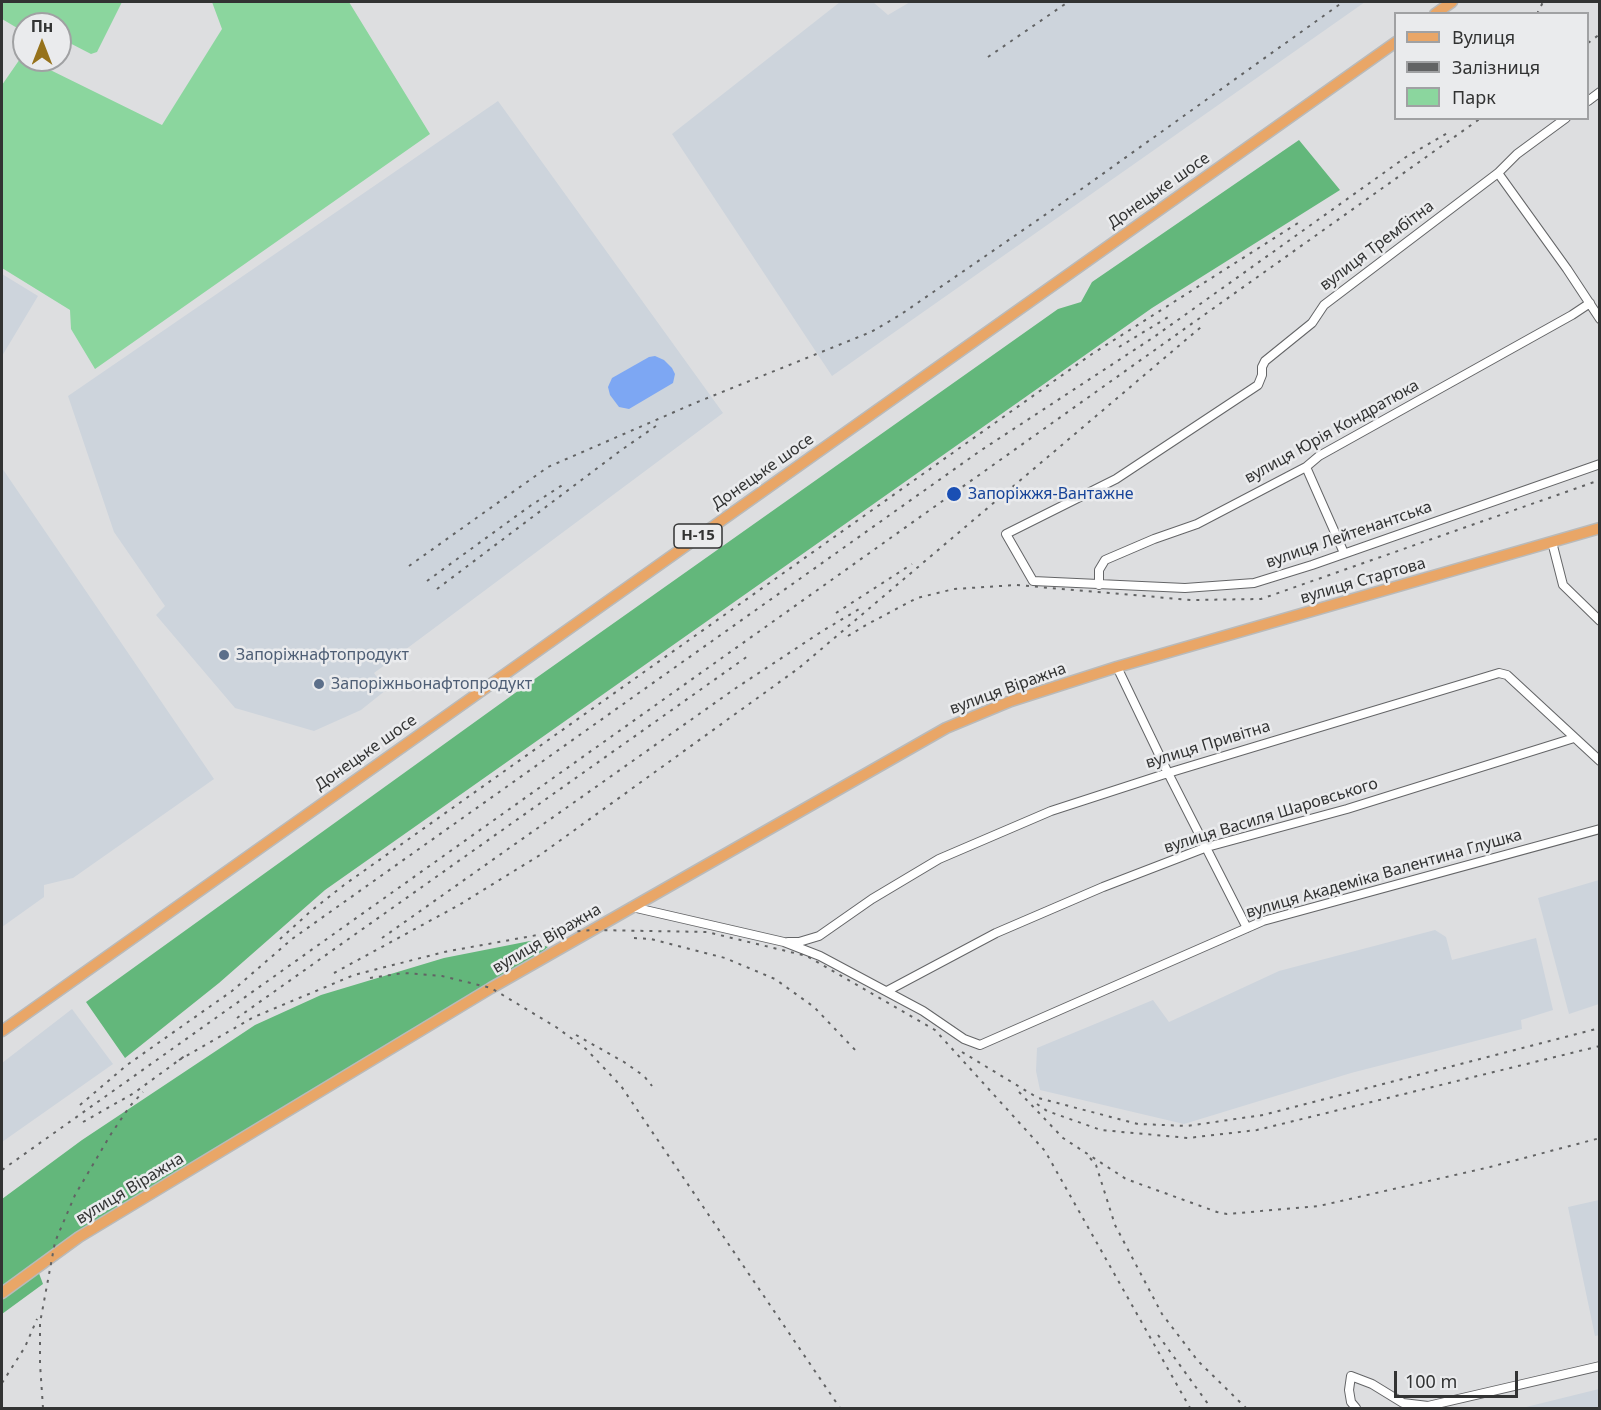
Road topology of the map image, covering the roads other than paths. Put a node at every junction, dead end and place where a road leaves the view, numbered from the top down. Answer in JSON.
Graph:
{"nodes":[{"id":1,"x":1452,"y":2,"type":"edge"},
{"id":2,"x":1438,"y":12,"type":"edge"},
{"id":3,"x":1394,"y":43,"type":"edge"},
{"id":4,"x":1563,"y":120,"type":"edge"},
{"id":5,"x":1498,"y":173,"type":"junction"},
{"id":6,"x":1590,"y":303,"type":"junction"},
{"id":7,"x":1599,"y":319,"type":"edge"},
{"id":8,"x":1599,"y":464,"type":"edge"},
{"id":9,"x":1306,"y":467,"type":"junction"},
{"id":10,"x":1599,"y":528,"type":"edge"},
{"id":11,"x":1006,"y":534,"type":"joint"},
{"id":12,"x":1552,"y":542,"type":"junction"},
{"id":13,"x":1344,"y":553,"type":"junction"},
{"id":14,"x":1099,"y":585,"type":"junction"},
{"id":15,"x":1599,"y":621,"type":"edge"},
{"id":16,"x":1134,"y":662,"type":"joint"},
{"id":17,"x":1117,"y":667,"type":"junction"},
{"id":18,"x":1574,"y":738,"type":"junction"},
{"id":19,"x":1599,"y":761,"type":"edge"},
{"id":20,"x":1168,"y":773,"type":"junction"},
{"id":21,"x":1599,"y":829,"type":"edge"},
{"id":22,"x":1207,"y":848,"type":"junction"},
{"id":23,"x":632,"y":906,"type":"junction"},
{"id":24,"x":1247,"y":928,"type":"junction"},
{"id":25,"x":819,"y":936,"type":"junction"},
{"id":26,"x":784,"y":942,"type":"junction"},
{"id":27,"x":820,"y":956,"type":"junction"},
{"id":28,"x":887,"y":991,"type":"junction"},
{"id":29,"x":2,"y":1031,"type":"edge"},
{"id":30,"x":2,"y":1293,"type":"edge"},
{"id":31,"x":1599,"y":1366,"type":"edge"},
{"id":32,"x":1400,"y":1406,"type":"edge"},
{"id":33,"x":1356,"y":1408,"type":"edge"}],
"edges":[{"from":1,"to":2,"type":"main road"},
{"from":3,"to":29,"type":"main road","name":"Донецьке шосе","number":"Н-15"},
{"from":4,"to":5,"type":"street","name":"вулиця Трембітна"},
{"from":5,"to":6,"type":"street"},
{"from":5,"to":11,"type":"street","name":"вулиця Трембітна"},
{"from":6,"to":7,"type":"street"},
{"from":6,"to":9,"type":"street","name":"вулиця Юрія Кондратюка"},
{"from":8,"to":13,"type":"street","name":"вулиця Лейтенантська"},
{"from":9,"to":13,"type":"street"},
{"from":9,"to":14,"type":"street","name":"вулиця Юрія Кондратюка"},
{"from":10,"to":12,"type":"main road","name":"вулиця Стартова"},
{"from":11,"to":14,"type":"street","name":"вулиця Лейтенантська"},
{"from":12,"to":15,"type":"street"},
{"from":12,"to":16,"type":"main road","name":"вулиця Стартова"},
{"from":13,"to":14,"type":"street","name":"вулиця Лейтенантська"},
{"from":16,"to":17,"type":"main road","name":"вулиця Віражна"},
{"from":17,"to":20,"type":"street"},
{"from":17,"to":23,"type":"main road","name":"вулиця Віражна"},
{"from":18,"to":19,"type":"street","name":"вулиця Привітна"},
{"from":18,"to":20,"type":"street","name":"вулиця Привітна"},
{"from":18,"to":22,"type":"street","name":"вулиця Василя Шаровського"},
{"from":20,"to":22,"type":"street"},
{"from":20,"to":25,"type":"street","name":"вулиця Привітна"},
{"from":21,"to":24,"type":"street","name":"вулиця Академіка Валентина Глушка"},
{"from":22,"to":24,"type":"street"},
{"from":22,"to":28,"type":"street","name":"вулиця Василя Шаровського"},
{"from":23,"to":26,"type":"street"},
{"from":23,"to":30,"type":"main road","name":"вулиця Віражна"},
{"from":24,"to":28,"type":"street","name":"вулиця Академіка Валентина Глушка"},
{"from":25,"to":26,"type":"street"},
{"from":25,"to":27,"type":"street"},
{"from":26,"to":27,"type":"street"},
{"from":27,"to":28,"type":"street"},
{"from":31,"to":32,"type":"street"},
{"from":32,"to":33,"type":"street"}]}
